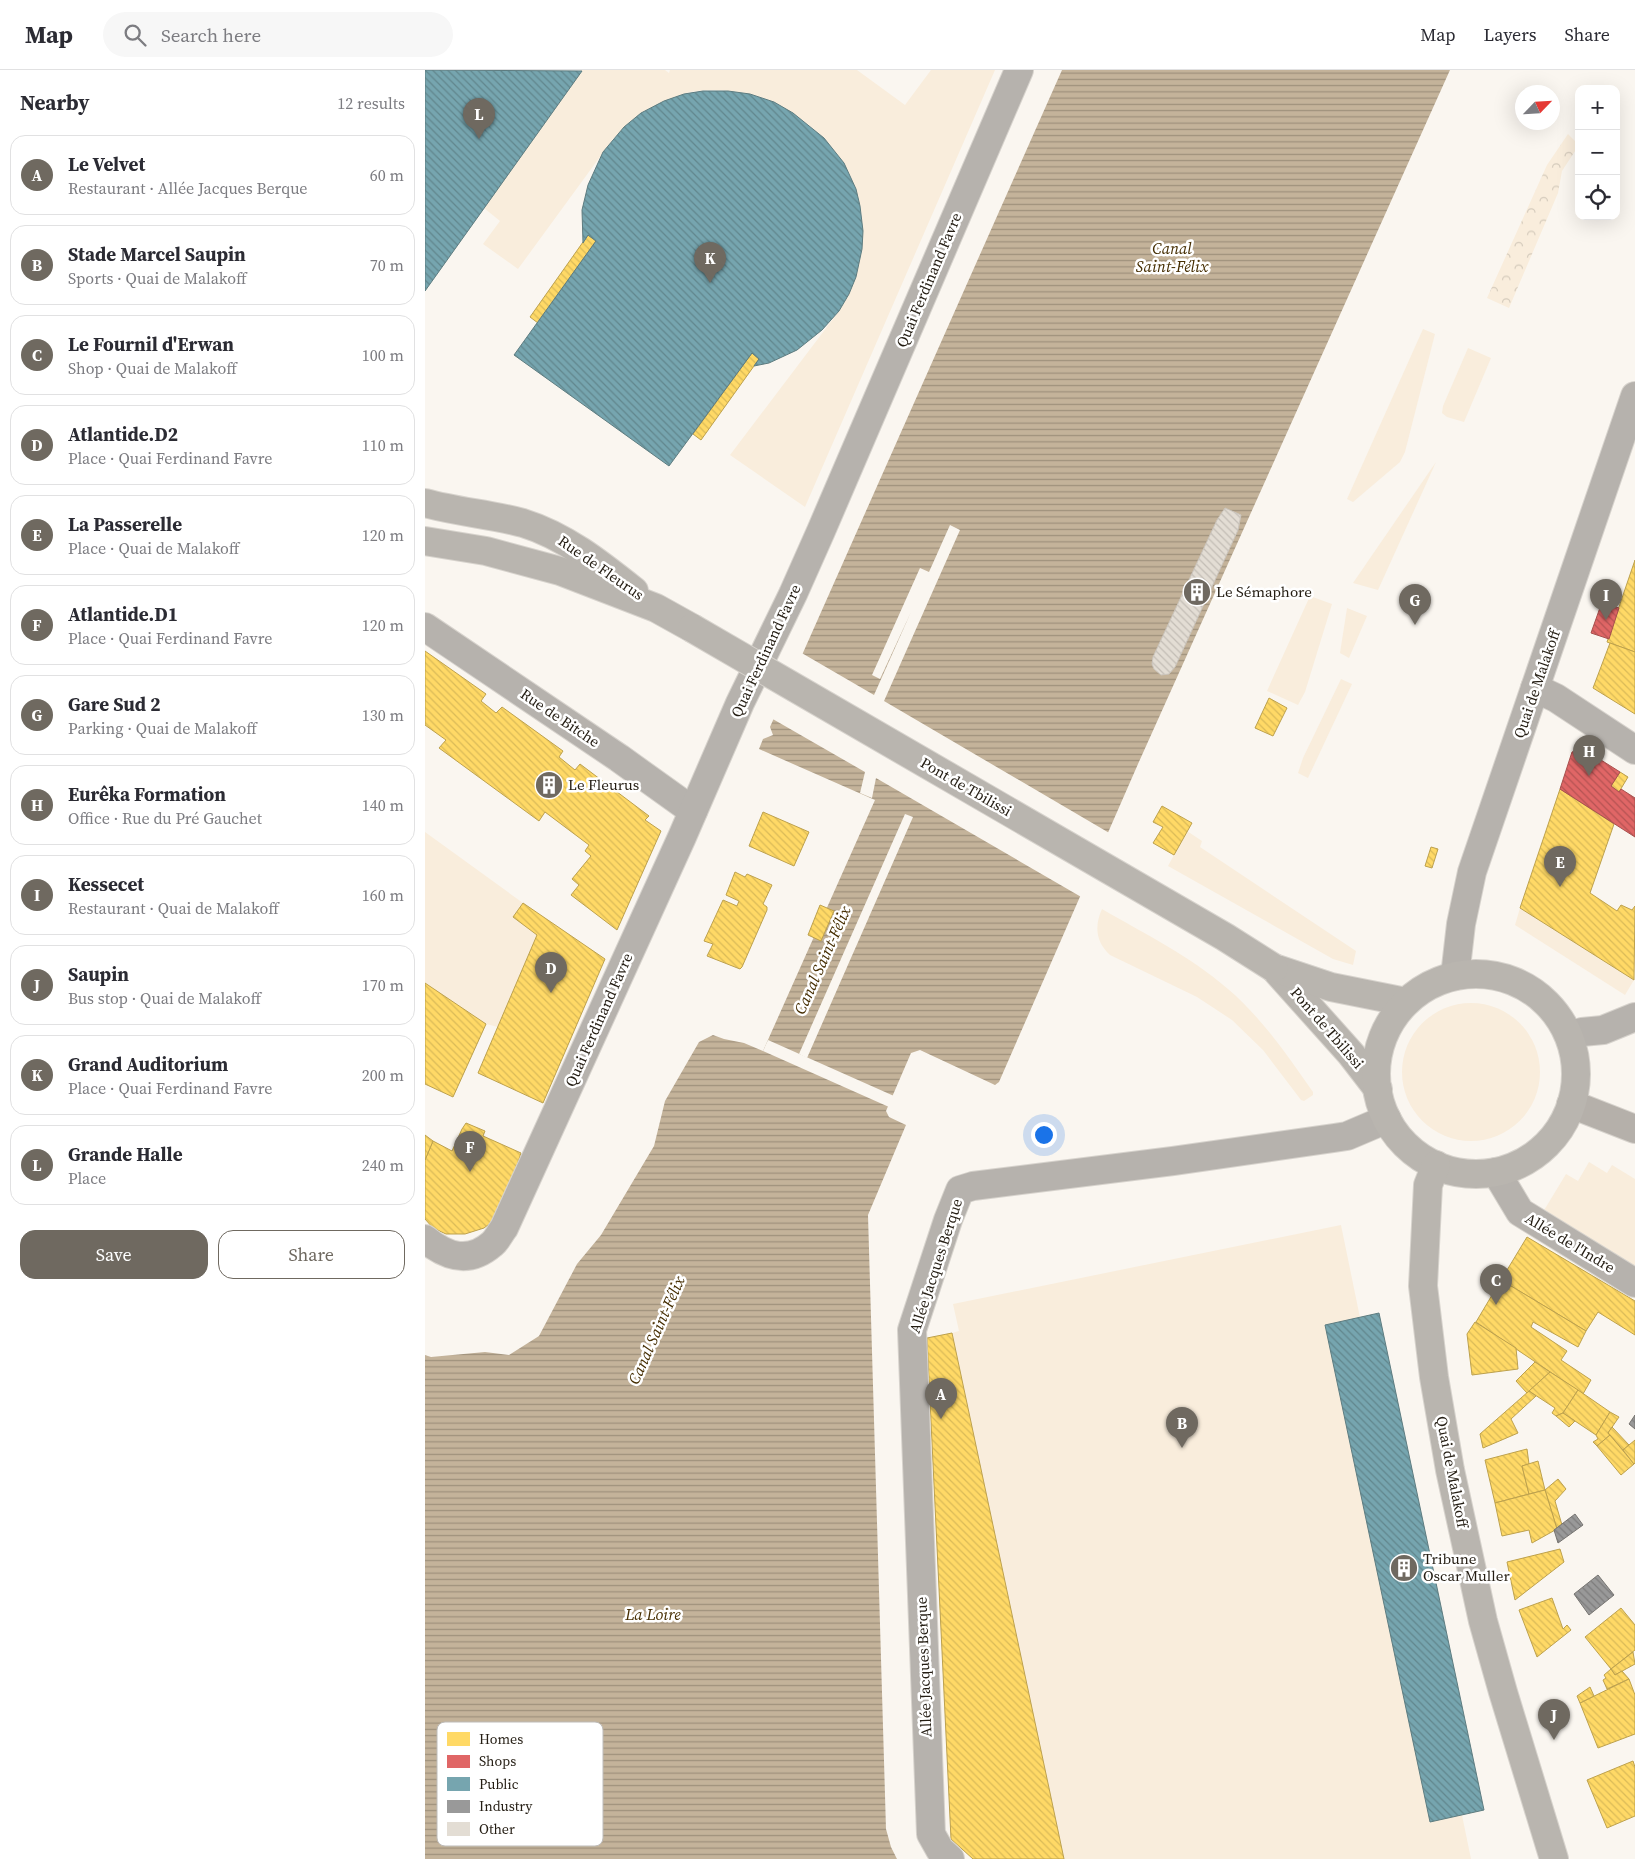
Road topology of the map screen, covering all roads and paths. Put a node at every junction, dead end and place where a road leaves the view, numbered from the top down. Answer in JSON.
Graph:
{"nodes":[{"id":1,"x":1019,"y":70,"type":"edge"},
{"id":2,"x":1635,"y":396,"type":"edge"},
{"id":3,"x":425,"y":503,"type":"edge"},
{"id":4,"x":425,"y":541,"type":"edge"},
{"id":5,"x":656,"y":608,"type":"junction"},
{"id":6,"x":425,"y":627,"type":"edge"},
{"id":7,"x":1535,"y":688,"type":"junction"},
{"id":8,"x":1635,"y":750,"type":"edge"},
{"id":9,"x":693,"y":811,"type":"junction"},
{"id":10,"x":1274,"y":968,"type":"junction"},
{"id":11,"x":1455,"y":976,"type":"junction"},
{"id":12,"x":1405,"y":1002,"type":"junction"},
{"id":13,"x":1635,"y":1018,"type":"edge"},
{"id":14,"x":1569,"y":1036,"type":"junction"},
{"id":15,"x":1378,"y":1089,"type":"junction"},
{"id":16,"x":1571,"y":1104,"type":"junction"},
{"id":17,"x":1387,"y":1119,"type":"junction"},
{"id":18,"x":1635,"y":1129,"type":"edge"},
{"id":19,"x":1436,"y":1165,"type":"junction"},
{"id":20,"x":1497,"y":1172,"type":"junction"},
{"id":21,"x":425,"y":1240,"type":"edge"},
{"id":22,"x":1635,"y":1282,"type":"edge"},
{"id":23,"x":950,"y":1859,"type":"edge"},
{"id":24,"x":1554,"y":1859,"type":"edge"}],
"edges":[{"from":1,"to":9,"type":"street","name":"Quai Ferdinand Favre"},
{"from":2,"to":7,"type":"street","name":"Quai de Malakoff"},
{"from":3,"to":5,"type":"main road","name":"Rue de Fleurus"},
{"from":4,"to":5,"type":"main road","name":"Rue de Fleurus"},
{"from":5,"to":10,"type":"main road","name":"Pont de Tbilissi","bridge":true},
{"from":6,"to":9,"type":"street","name":"Rue de Bitche"},
{"from":7,"to":8,"type":"street"},
{"from":7,"to":11,"type":"street","name":"Quai de Malakoff"},
{"from":9,"to":21,"type":"street","name":"Quai Ferdinand Favre"},
{"from":10,"to":12,"type":"main road","name":"Pont de Tbilissi"},
{"from":10,"to":15,"type":"main road","name":"Pont de Tbilissi"},
{"from":11,"to":12,"type":"main road"},
{"from":11,"to":14,"type":"main road"},
{"from":12,"to":15,"type":"main road"},
{"from":13,"to":14,"type":"street"},
{"from":14,"to":16,"type":"main road"},
{"from":15,"to":17,"type":"main road"},
{"from":16,"to":18,"type":"street"},
{"from":16,"to":20,"type":"main road"},
{"from":17,"to":19,"type":"main road"},
{"from":17,"to":23,"type":"street","name":"Allée Jacques Berque"},
{"from":19,"to":20,"type":"main road"},
{"from":19,"to":24,"type":"main road","name":"Quai de Malakoff"},
{"from":20,"to":22,"type":"street","name":"Allée de l'Indre"}]}
